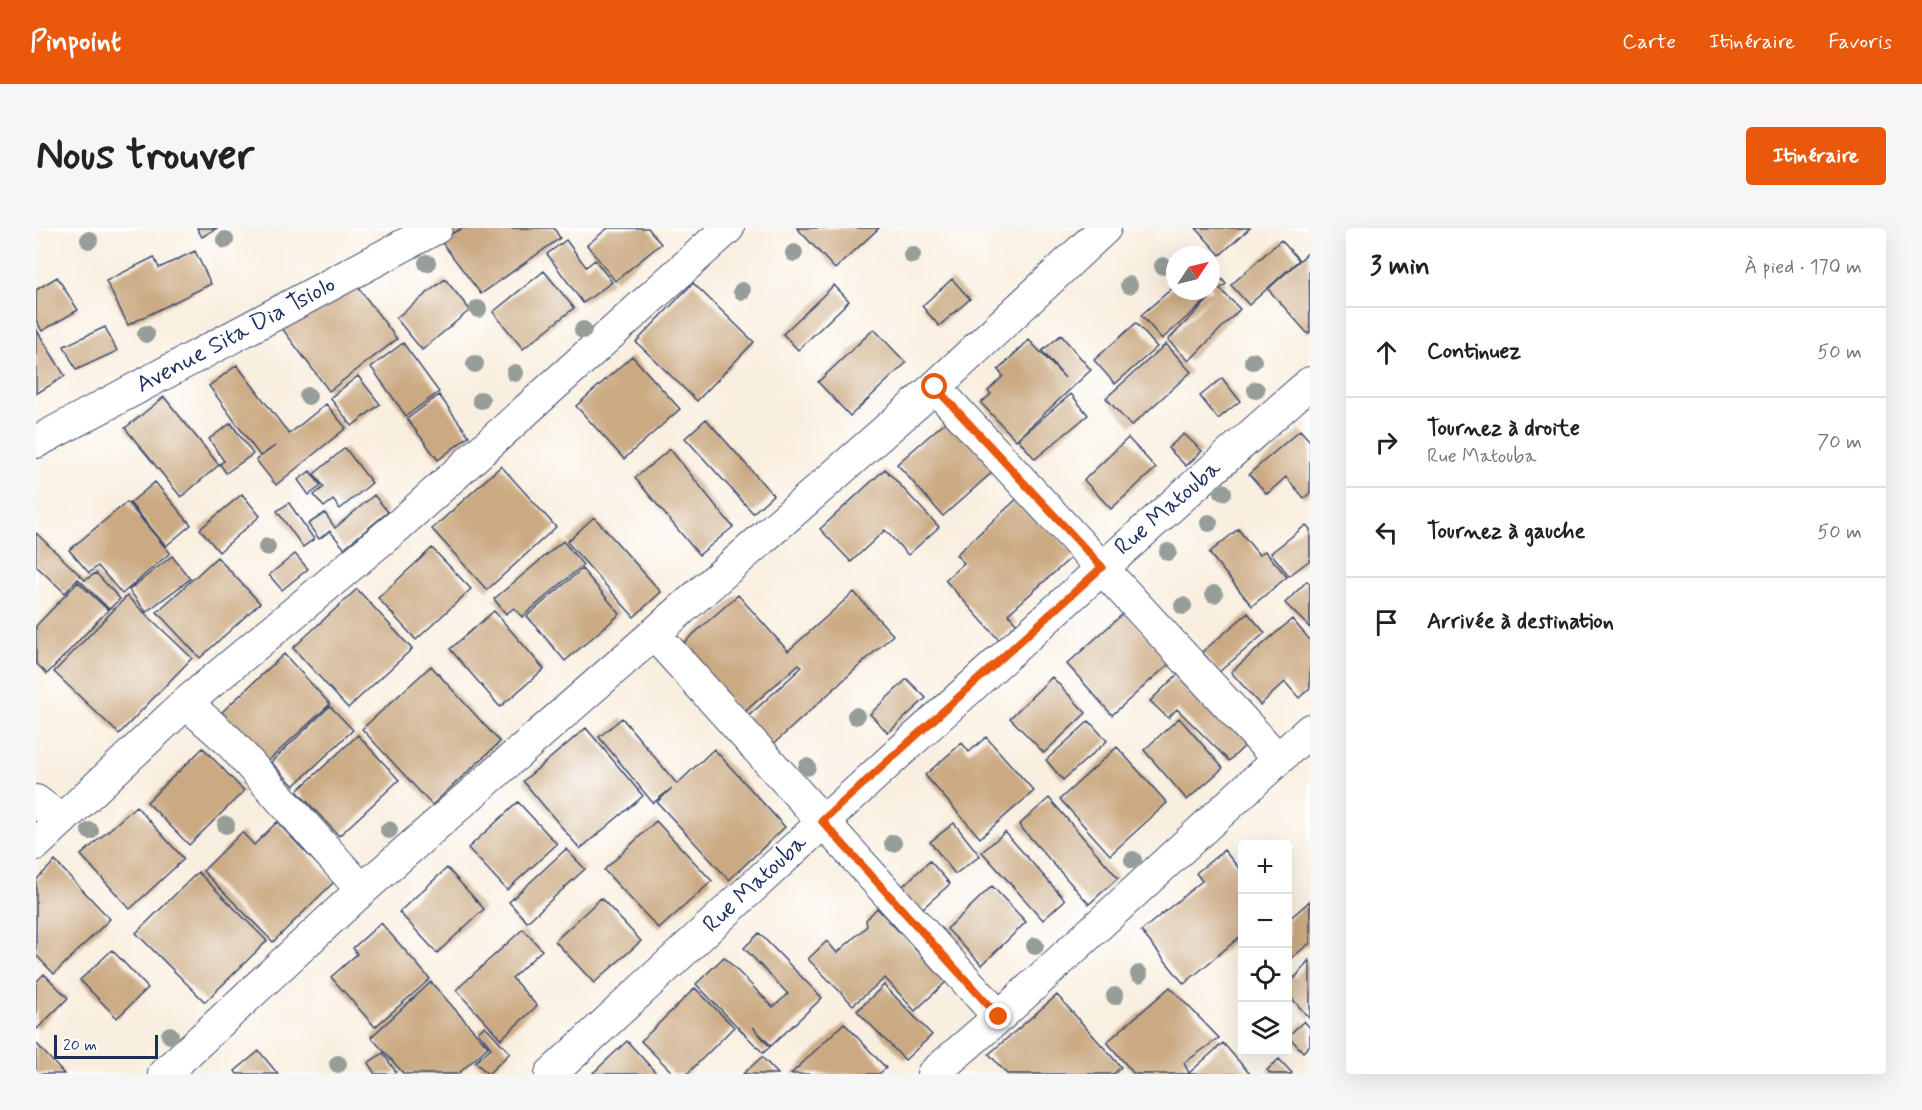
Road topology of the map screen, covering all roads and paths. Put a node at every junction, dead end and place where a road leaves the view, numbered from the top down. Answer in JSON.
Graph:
{"nodes":[{"id":1,"x":436,"y":228,"type":"edge"},
{"id":2,"x":728,"y":228,"type":"edge"},
{"id":3,"x":1105,"y":228,"type":"edge"},
{"id":4,"x":1310,"y":383,"type":"edge"},
{"id":5,"x":935,"y":387,"type":"junction"},
{"id":6,"x":36,"y":442,"type":"edge"},
{"id":7,"x":1102,"y":567,"type":"junction"},
{"id":8,"x":654,"y":634,"type":"junction"},
{"id":9,"x":186,"y":703,"type":"junction"},
{"id":10,"x":1310,"y":730,"type":"edge"},
{"id":11,"x":1278,"y":759,"type":"junction"},
{"id":12,"x":36,"y":801,"type":"edge"},
{"id":13,"x":61,"y":820,"type":"junction"},
{"id":14,"x":822,"y":821,"type":"junction"},
{"id":15,"x":36,"y":844,"type":"edge"},
{"id":16,"x":363,"y":890,"type":"junction"},
{"id":17,"x":999,"y":1017,"type":"junction"},
{"id":18,"x":164,"y":1074,"type":"edge"},
{"id":19,"x":551,"y":1074,"type":"edge"},
{"id":20,"x":933,"y":1074,"type":"edge"}],
"edges":[{"from":1,"to":6,"type":"street","name":"Avenue Sita Dia Tsiolo"},
{"from":2,"to":9,"type":"street"},
{"from":3,"to":5,"type":"street"},
{"from":4,"to":7,"type":"street","name":"Rue Matouba"},
{"from":5,"to":7,"type":"street"},
{"from":5,"to":8,"type":"street"},
{"from":7,"to":11,"type":"street"},
{"from":7,"to":14,"type":"street","name":"Rue Matouba"},
{"from":8,"to":14,"type":"street"},
{"from":8,"to":16,"type":"street"},
{"from":9,"to":13,"type":"street"},
{"from":9,"to":16,"type":"street"},
{"from":10,"to":11,"type":"street"},
{"from":11,"to":17,"type":"street"},
{"from":12,"to":13,"type":"street"},
{"from":13,"to":15,"type":"street"},
{"from":14,"to":17,"type":"street"},
{"from":14,"to":19,"type":"street","name":"Rue Matouba"},
{"from":16,"to":18,"type":"street"},
{"from":17,"to":20,"type":"street"}]}
